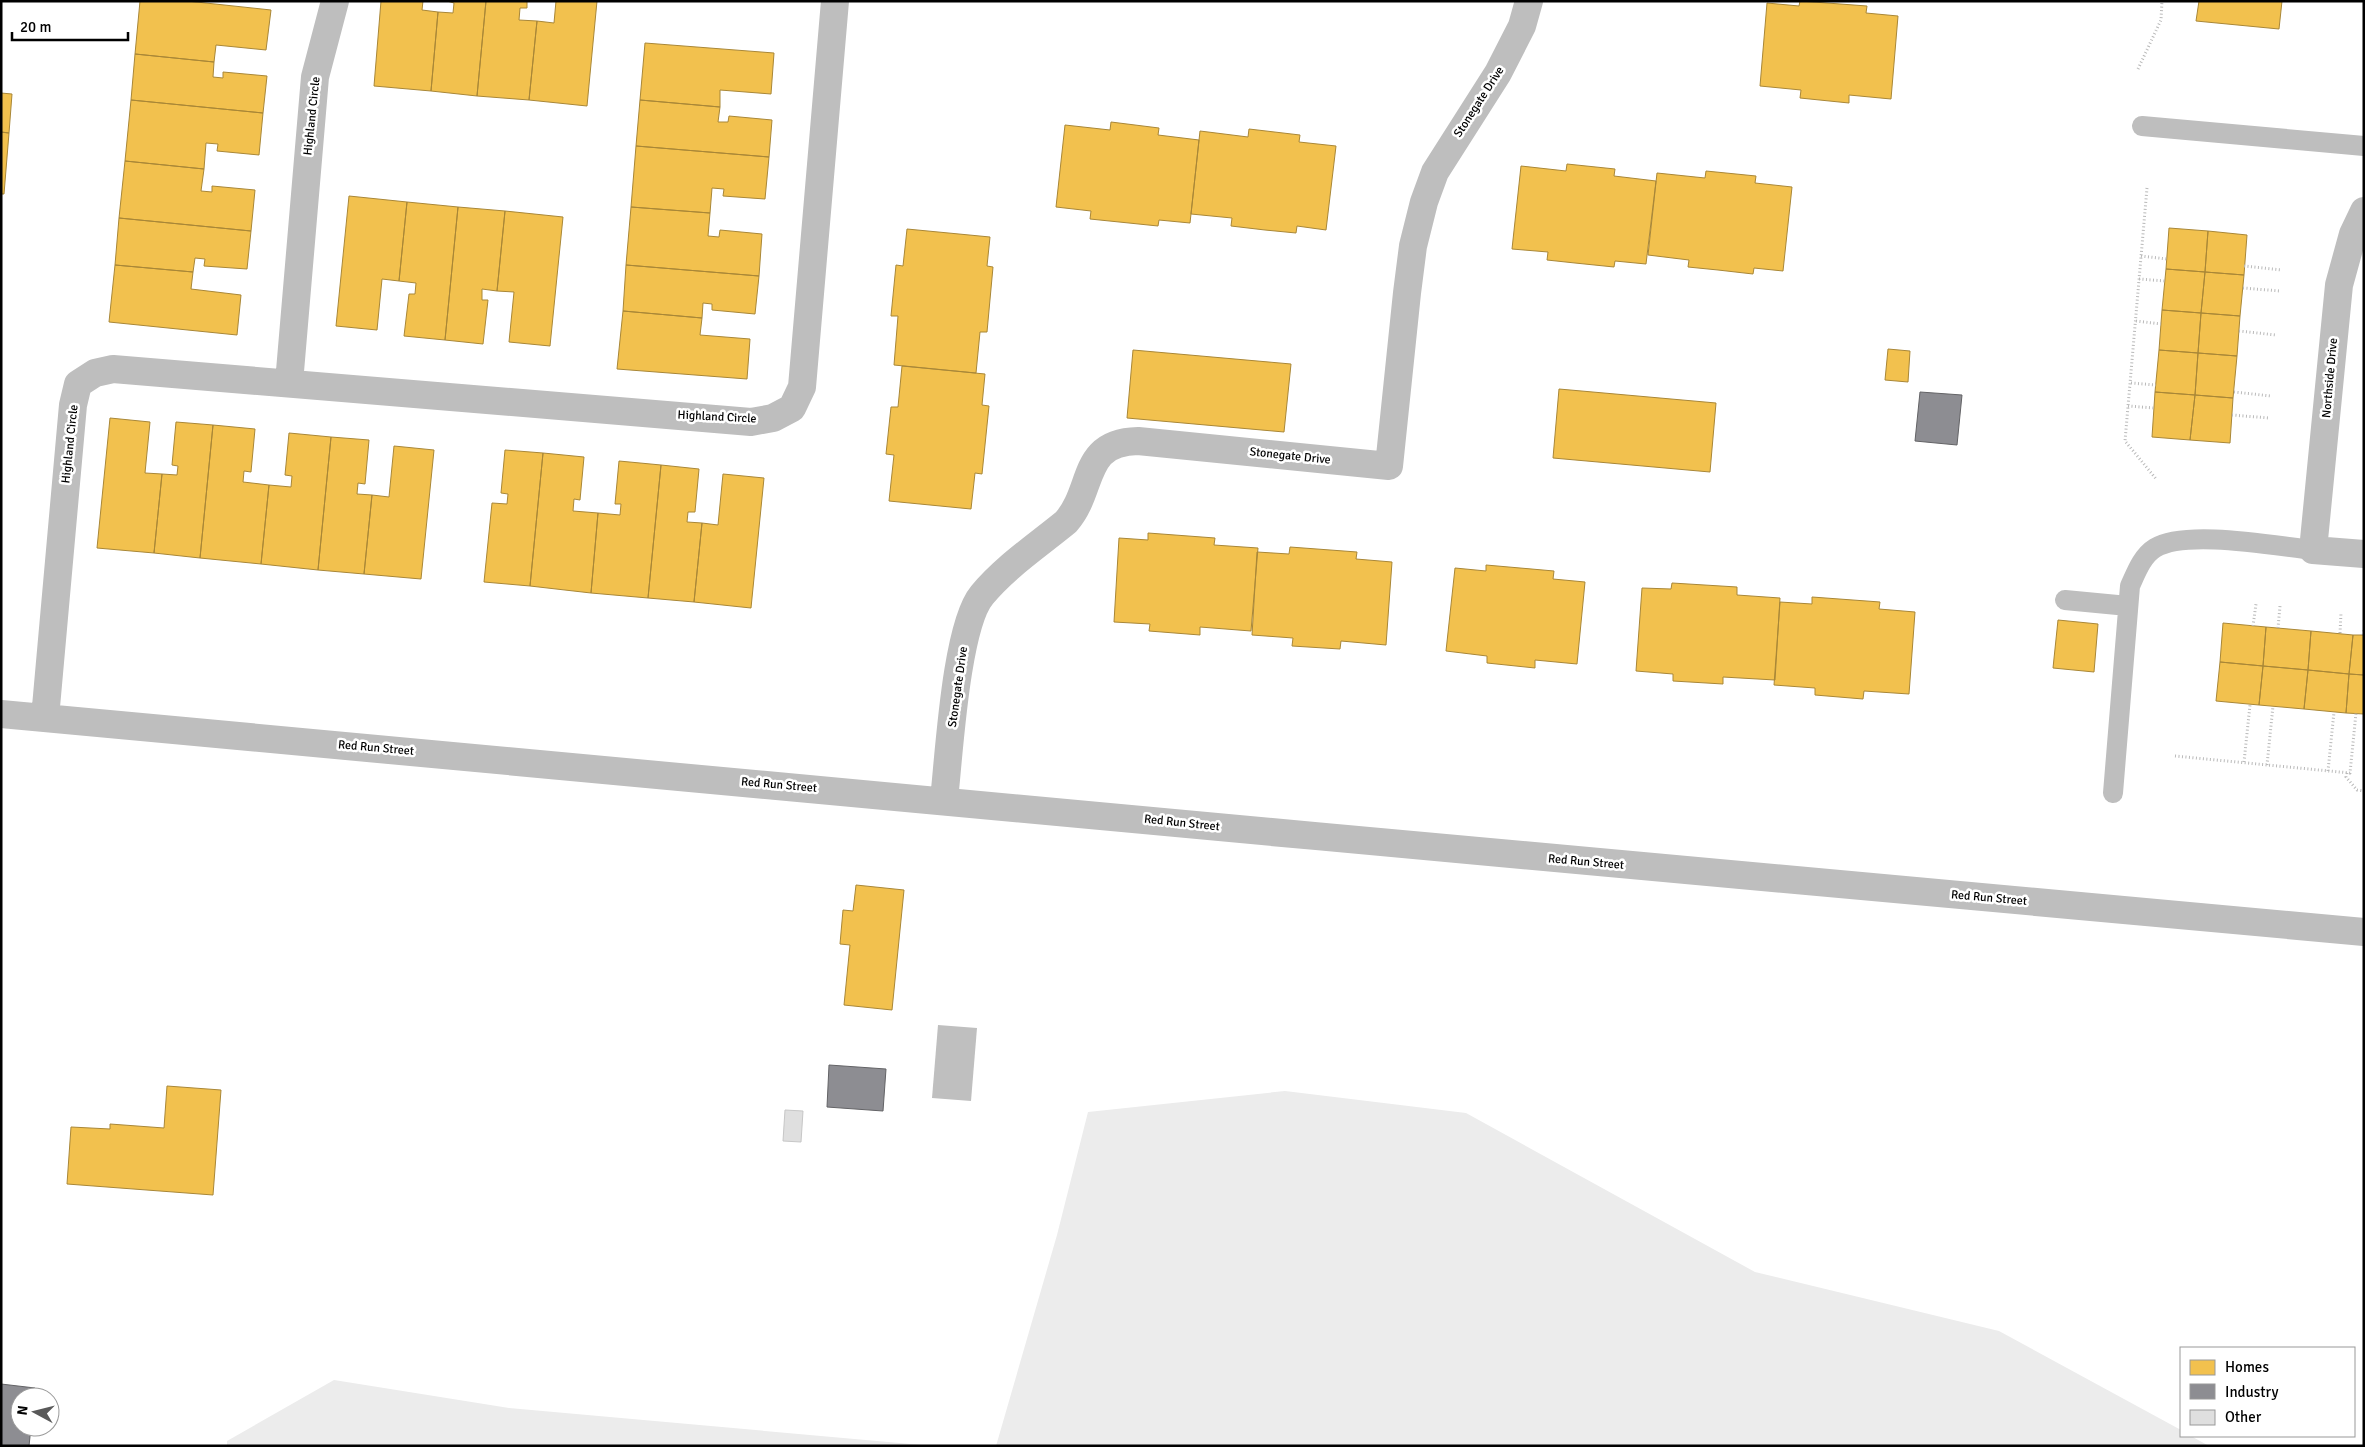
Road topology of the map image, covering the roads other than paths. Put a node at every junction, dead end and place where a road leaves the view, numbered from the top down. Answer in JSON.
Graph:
{"nodes":[{"id":1,"x":335,"y":1,"type":"edge"},
{"id":2,"x":835,"y":1,"type":"edge"},
{"id":3,"x":1529,"y":1,"type":"edge"},
{"id":4,"x":2142,"y":126,"type":"dead end"},
{"id":5,"x":2364,"y":146,"type":"edge"},
{"id":6,"x":2364,"y":211,"type":"edge"},
{"id":7,"x":289,"y":383,"type":"junction"},
{"id":8,"x":2313,"y":550,"type":"junction"},
{"id":9,"x":2364,"y":554,"type":"edge"},
{"id":10,"x":2065,"y":600,"type":"dead end"},
{"id":11,"x":2128,"y":606,"type":"junction"},
{"id":12,"x":1,"y":714,"type":"edge"},
{"id":13,"x":45,"y":718,"type":"junction"},
{"id":14,"x":2113,"y":793,"type":"dead end"},
{"id":15,"x":944,"y":800,"type":"junction"},
{"id":16,"x":2364,"y":932,"type":"edge"}],
"edges":[{"from":1,"to":7,"type":"street","name":"Highland Circle"},
{"from":2,"to":7,"type":"street","name":"Highland Circle"},
{"from":3,"to":15,"type":"street","name":"Stonegate Drive"},
{"from":4,"to":5,"type":"lane"},
{"from":6,"to":8,"type":"street","name":"Northside Drive"},
{"from":7,"to":13,"type":"street","name":"Highland Circle"},
{"from":8,"to":9,"type":"street"},
{"from":8,"to":11,"type":"lane"},
{"from":10,"to":11,"type":"lane"},
{"from":11,"to":14,"type":"lane"},
{"from":12,"to":13,"type":"street","name":"Red Run Street"},
{"from":13,"to":15,"type":"street","name":"Red Run Street"},
{"from":15,"to":16,"type":"street","name":"Red Run Street"}]}
